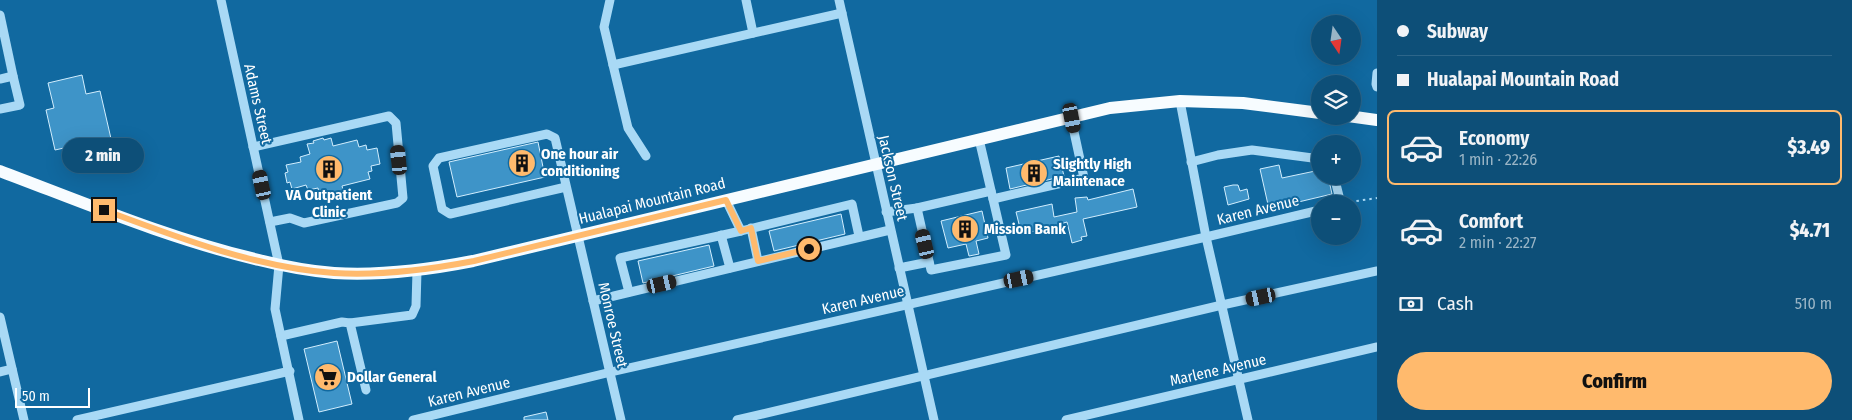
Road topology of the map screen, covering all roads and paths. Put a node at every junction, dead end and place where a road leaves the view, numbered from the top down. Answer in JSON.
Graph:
{"nodes":[{"id":1,"x":221,"y":0,"type":"edge"},
{"id":2,"x":610,"y":0,"type":"edge"},
{"id":3,"x":746,"y":0,"type":"edge"},
{"id":4,"x":839,"y":0,"type":"edge"},
{"id":5,"x":842,"y":13,"type":"junction"},
{"id":6,"x":0,"y":14,"type":"edge"},
{"id":7,"x":2,"y":32,"type":"edge"},
{"id":8,"x":753,"y":33,"type":"junction"},
{"id":9,"x":613,"y":65,"type":"junction"},
{"id":10,"x":1377,"y":73,"type":"edge"},
{"id":11,"x":13,"y":76,"type":"junction"},
{"id":12,"x":0,"y":79,"type":"edge"},
{"id":13,"x":1377,"y":87,"type":"edge"},
{"id":14,"x":1180,"y":101,"type":"junction"},
{"id":15,"x":0,"y":109,"type":"edge"},
{"id":16,"x":1311,"y":112,"type":"edge"},
{"id":17,"x":1072,"y":118,"type":"junction"},
{"id":18,"x":1361,"y":118,"type":"edge"},
{"id":19,"x":1377,"y":120,"type":"edge"},
{"id":20,"x":978,"y":139,"type":"junction"},
{"id":21,"x":254,"y":147,"type":"junction"},
{"id":22,"x":646,"y":156,"type":"dead end"},
{"id":23,"x":1311,"y":158,"type":"edge"},
{"id":24,"x":1191,"y":162,"type":"junction"},
{"id":25,"x":876,"y":164,"type":"junction"},
{"id":26,"x":0,"y":171,"type":"edge"},
{"id":27,"x":566,"y":187,"type":"junction"},
{"id":28,"x":992,"y":195,"type":"junction"},
{"id":29,"x":1377,"y":198,"type":"edge"},
{"id":30,"x":726,"y":200,"type":"junction"},
{"id":31,"x":1361,"y":200,"type":"edge"},
{"id":32,"x":917,"y":208,"type":"junction"},
{"id":33,"x":886,"y":212,"type":"junction"},
{"id":34,"x":1311,"y":212,"type":"edge"},
{"id":35,"x":270,"y":222,"type":"junction"},
{"id":36,"x":751,"y":228,"type":"junction"},
{"id":37,"x":890,"y":230,"type":"junction"},
{"id":38,"x":741,"y":231,"type":"junction"},
{"id":39,"x":721,"y":235,"type":"junction"},
{"id":40,"x":578,"y":236,"type":"junction"},
{"id":41,"x":859,"y":236,"type":"junction"},
{"id":42,"x":1206,"y":237,"type":"junction"},
{"id":43,"x":758,"y":261,"type":"junction"},
{"id":44,"x":929,"y":262,"type":"junction"},
{"id":45,"x":279,"y":264,"type":"junction"},
{"id":46,"x":730,"y":268,"type":"junction"},
{"id":47,"x":899,"y":268,"type":"junction"},
{"id":48,"x":417,"y":271,"type":"junction"},
{"id":49,"x":1377,"y":271,"type":"edge"},
{"id":50,"x":629,"y":292,"type":"junction"},
{"id":51,"x":593,"y":300,"type":"junction"},
{"id":52,"x":907,"y":304,"type":"junction"},
{"id":53,"x":1222,"y":306,"type":"junction"},
{"id":54,"x":0,"y":317,"type":"edge"},
{"id":55,"x":350,"y":322,"type":"junction"},
{"id":56,"x":281,"y":336,"type":"junction"},
{"id":57,"x":1377,"y":347,"type":"edge"},
{"id":58,"x":12,"y":369,"type":"junction"},
{"id":59,"x":290,"y":371,"type":"junction"},
{"id":60,"x":0,"y":372,"type":"edge"},
{"id":61,"x":611,"y":372,"type":"junction"},
{"id":62,"x":924,"y":375,"type":"junction"},
{"id":63,"x":1238,"y":379,"type":"junction"},
{"id":64,"x":366,"y":390,"type":"dead end"},
{"id":65,"x":24,"y":420,"type":"edge"},
{"id":66,"x":77,"y":420,"type":"edge"},
{"id":67,"x":299,"y":420,"type":"edge"},
{"id":68,"x":413,"y":420,"type":"edge"},
{"id":69,"x":621,"y":420,"type":"edge"},
{"id":70,"x":737,"y":420,"type":"edge"},
{"id":71,"x":934,"y":420,"type":"edge"},
{"id":72,"x":1066,"y":420,"type":"edge"},
{"id":73,"x":1248,"y":420,"type":"edge"}],
"edges":[{"from":1,"to":21,"type":"street","name":"Adams Street"},
{"from":2,"to":9,"type":"street"},
{"from":3,"to":8,"type":"street"},
{"from":4,"to":5,"type":"street","name":"Jackson Street"},
{"from":5,"to":8,"type":"street"},
{"from":5,"to":25,"type":"street","name":"Jackson Street"},
{"from":6,"to":7,"type":"street"},
{"from":7,"to":11,"type":"street"},
{"from":8,"to":9,"type":"street"},
{"from":9,"to":22,"type":"street"},
{"from":10,"to":13,"type":"street"},
{"from":11,"to":12,"type":"street"},
{"from":11,"to":15,"type":"street"},
{"from":14,"to":16,"type":"main road","name":"Hualapai Mountain Road"},
{"from":14,"to":17,"type":"main road","name":"Hualapai Mountain Road"},
{"from":14,"to":24,"type":"street"},
{"from":17,"to":20,"type":"main road","name":"Hualapai Mountain Road"},
{"from":17,"to":28,"type":"street"},
{"from":18,"to":19,"type":"main road"},
{"from":20,"to":25,"type":"main road","name":"Hualapai Mountain Road"},
{"from":20,"to":28,"type":"street"},
{"from":21,"to":35,"type":"street","name":"Adams Street"},
{"from":21,"to":35,"type":"street"},
{"from":23,"to":24,"type":"street"},
{"from":24,"to":42,"type":"street"},
{"from":25,"to":30,"type":"main road","name":"Hualapai Mountain Road"},
{"from":25,"to":33,"type":"street","name":"Jackson Street"},
{"from":26,"to":45,"type":"main road","name":"Hualapai Mountain Road"},
{"from":27,"to":27,"type":"street","name":"Monroe Street"},
{"from":27,"to":40,"type":"street","name":"Monroe Street"},
{"from":28,"to":32,"type":"street"},
{"from":28,"to":44,"type":"street"},
{"from":29,"to":31,"type":"path"},
{"from":30,"to":38,"type":"street"},
{"from":30,"to":40,"type":"main road","name":"Hualapai Mountain Road"},
{"from":32,"to":33,"type":"street"},
{"from":32,"to":44,"type":"street"},
{"from":33,"to":37,"type":"street","name":"Jackson Street"},
{"from":34,"to":42,"type":"street","name":"Karen Avenue"},
{"from":35,"to":45,"type":"street","name":"Adams Street"},
{"from":36,"to":38,"type":"street"},
{"from":36,"to":41,"type":"street"},
{"from":36,"to":43,"type":"street"},
{"from":37,"to":41,"type":"street"},
{"from":37,"to":47,"type":"street","name":"Jackson Street"},
{"from":38,"to":39,"type":"street"},
{"from":39,"to":46,"type":"street"},
{"from":39,"to":50,"type":"street"},
{"from":40,"to":48,"type":"main road","name":"Hualapai Mountain Road"},
{"from":40,"to":51,"type":"street","name":"Monroe Street"},
{"from":41,"to":43,"type":"street"},
{"from":42,"to":52,"type":"street","name":"Karen Avenue"},
{"from":42,"to":53,"type":"street"},
{"from":43,"to":46,"type":"street"},
{"from":44,"to":47,"type":"street"},
{"from":45,"to":48,"type":"main road","name":"Hualapai Mountain Road"},
{"from":45,"to":56,"type":"street","name":"Adams Street"},
{"from":46,"to":50,"type":"street"},
{"from":47,"to":52,"type":"street","name":"Jackson Street"},
{"from":48,"to":55,"type":"street"},
{"from":49,"to":53,"type":"street"},
{"from":50,"to":51,"type":"street"},
{"from":51,"to":61,"type":"street","name":"Monroe Street"},
{"from":52,"to":61,"type":"street","name":"Karen Avenue"},
{"from":52,"to":62,"type":"street","name":"Jackson Street"},
{"from":53,"to":62,"type":"street"},
{"from":53,"to":63,"type":"street"},
{"from":54,"to":58,"type":"street"},
{"from":55,"to":56,"type":"street"},
{"from":55,"to":64,"type":"street"},
{"from":56,"to":59,"type":"street","name":"Adams Street"},
{"from":57,"to":63,"type":"street","name":"Marlene Avenue"},
{"from":58,"to":60,"type":"street"},
{"from":58,"to":65,"type":"street"},
{"from":59,"to":66,"type":"street"},
{"from":59,"to":67,"type":"street","name":"Adams Street"},
{"from":61,"to":68,"type":"street","name":"Karen Avenue"},
{"from":61,"to":69,"type":"street","name":"Monroe Street"},
{"from":62,"to":70,"type":"street"},
{"from":62,"to":71,"type":"street","name":"Jackson Street"},
{"from":63,"to":72,"type":"street","name":"Marlene Avenue"},
{"from":63,"to":73,"type":"street"}]}
